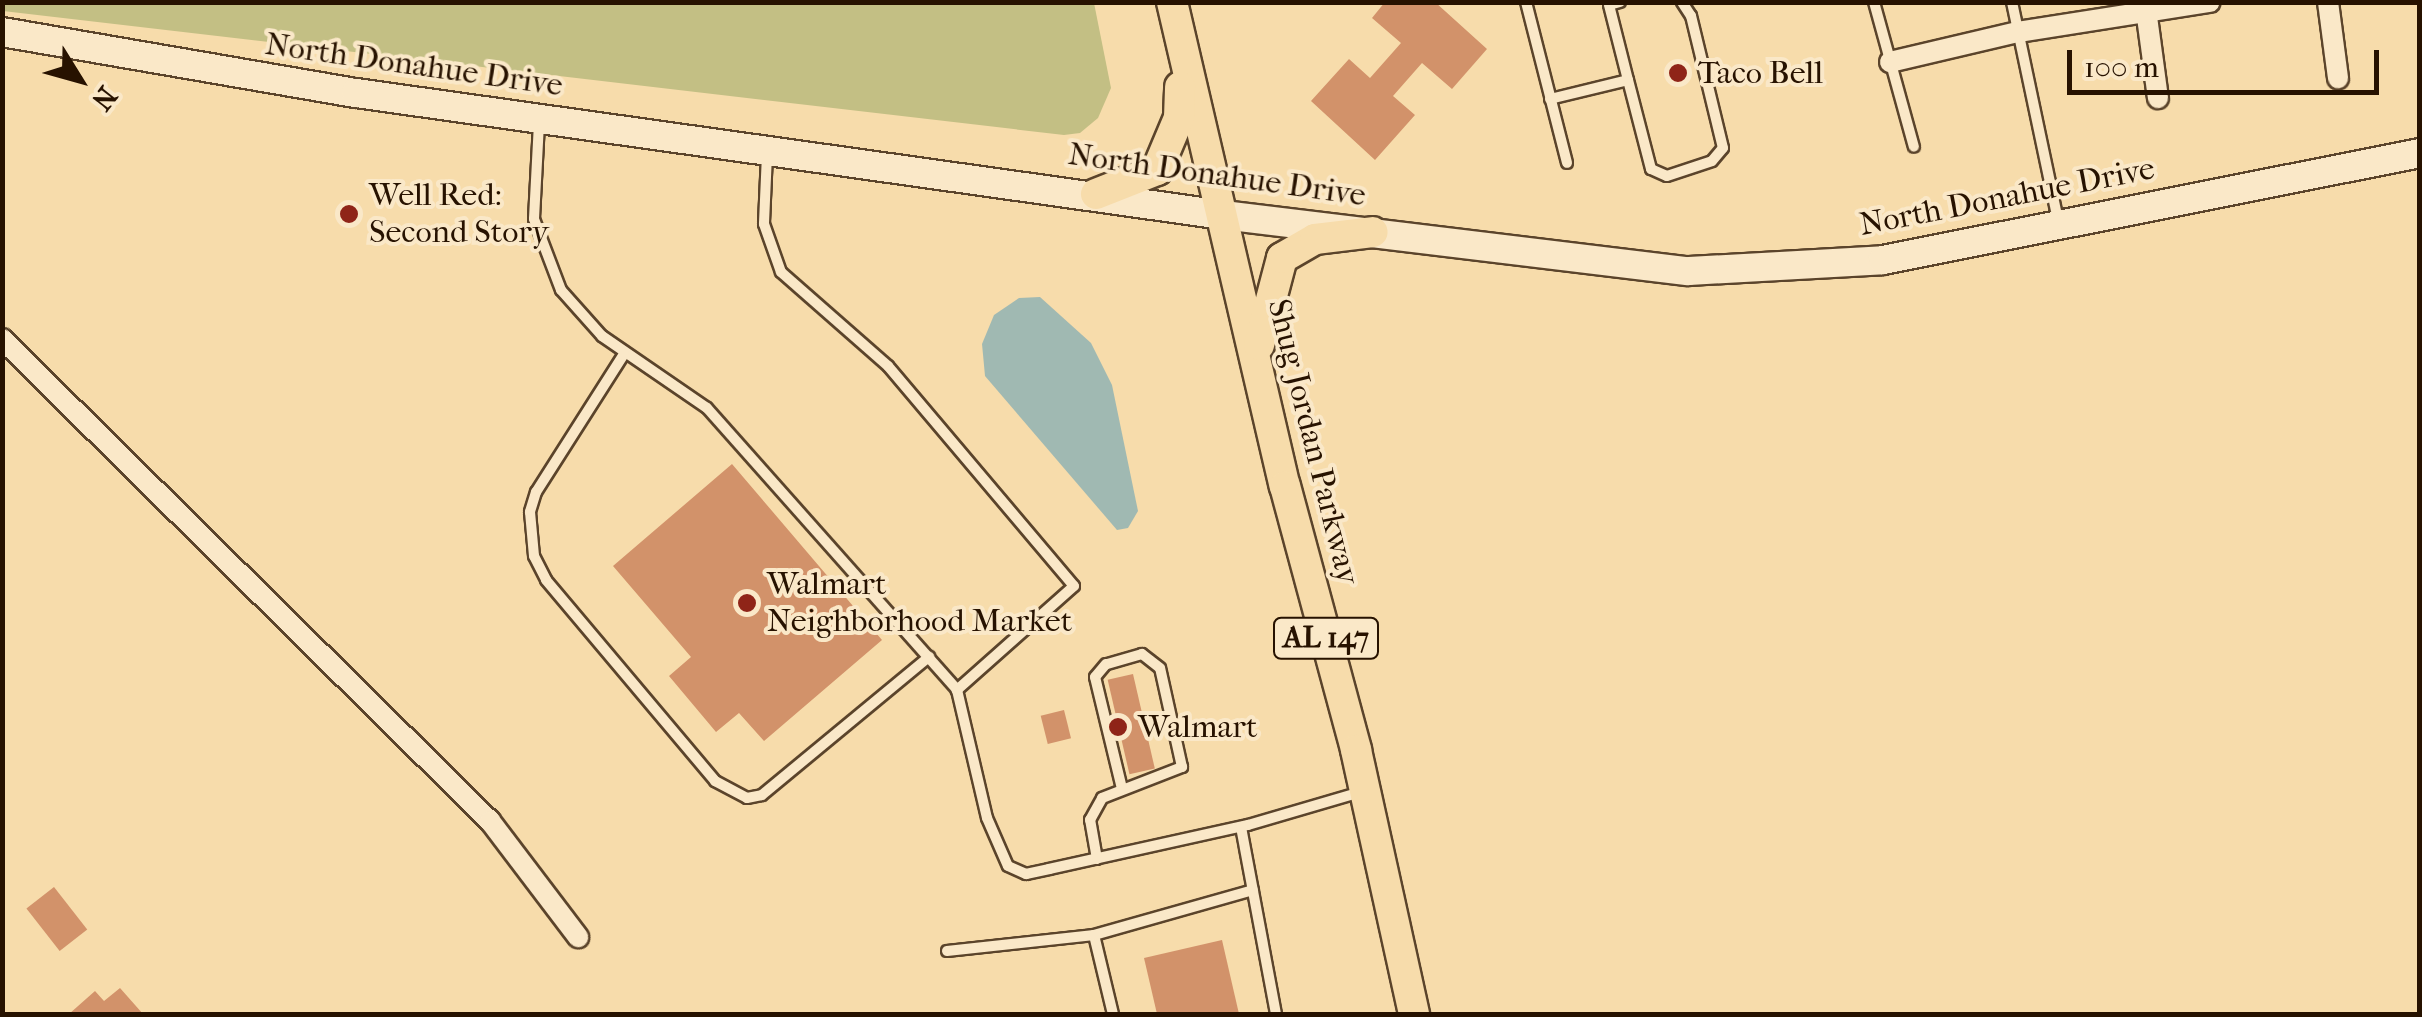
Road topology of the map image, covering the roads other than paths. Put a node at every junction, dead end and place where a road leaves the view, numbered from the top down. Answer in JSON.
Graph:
{"nodes":[{"id":1,"x":1172,"y":2,"type":"edge"},
{"id":2,"x":1526,"y":2,"type":"edge"},
{"id":3,"x":1682,"y":2,"type":"edge"},
{"id":4,"x":1874,"y":2,"type":"edge"},
{"id":5,"x":2012,"y":2,"type":"edge"},
{"id":6,"x":2210,"y":2,"type":"edge"},
{"id":7,"x":2328,"y":2,"type":"edge"},
{"id":8,"x":1615,"y":4,"type":"edge"},
{"id":9,"x":2146,"y":7,"type":"edge"},
{"id":10,"x":2,"y":32,"type":"edge"},
{"id":11,"x":2018,"y":32,"type":"junction"},
{"id":12,"x":1182,"y":49,"type":"junction"},
{"id":13,"x":1890,"y":62,"type":"junction"},
{"id":14,"x":2338,"y":78,"type":"dead end"},
{"id":15,"x":1628,"y":80,"type":"junction"},
{"id":16,"x":2158,"y":98,"type":"dead end"},
{"id":17,"x":1550,"y":99,"type":"junction"},
{"id":18,"x":540,"y":117,"type":"junction"},
{"id":19,"x":1914,"y":147,"type":"dead end"},
{"id":20,"x":768,"y":150,"type":"junction"},
{"id":21,"x":2420,"y":154,"type":"edge"},
{"id":22,"x":1567,"y":162,"type":"dead end"},
{"id":23,"x":1096,"y":194,"type":"junction"},
{"id":24,"x":1223,"y":215,"type":"junction"},
{"id":25,"x":2058,"y":220,"type":"junction"},
{"id":26,"x":1374,"y":232,"type":"junction"},
{"id":27,"x":2,"y":339,"type":"edge"},
{"id":28,"x":624,"y":354,"type":"junction"},
{"id":29,"x":1256,"y":357,"type":"junction"},
{"id":30,"x":929,"y":656,"type":"junction"},
{"id":31,"x":958,"y":690,"type":"junction"},
{"id":32,"x":1122,"y":789,"type":"junction"},
{"id":33,"x":1366,"y":790,"type":"junction"},
{"id":34,"x":1242,"y":827,"type":"junction"},
{"id":35,"x":1097,"y":859,"type":"junction"},
{"id":36,"x":1253,"y":890,"type":"junction"},
{"id":37,"x":1094,"y":935,"type":"junction"},
{"id":38,"x":578,"y":937,"type":"dead end"},
{"id":39,"x":946,"y":951,"type":"dead end"},
{"id":40,"x":1112,"y":1014,"type":"edge"},
{"id":41,"x":1276,"y":1014,"type":"edge"},
{"id":42,"x":1414,"y":1014,"type":"edge"}],
"edges":[{"from":1,"to":12,"type":"main road","name":"Shug Jordan Parkway","number":"AL 147"},
{"from":2,"to":17,"type":"lane"},
{"from":3,"to":15,"type":"lane"},
{"from":4,"to":13,"type":"lane"},
{"from":5,"to":11,"type":"lane"},
{"from":6,"to":9,"type":"street"},
{"from":7,"to":14,"type":"street"},
{"from":8,"to":15,"type":"lane"},
{"from":9,"to":11,"type":"street"},
{"from":9,"to":16,"type":"street"},
{"from":10,"to":18,"type":"street","name":"North Donahue Drive"},
{"from":11,"to":13,"type":"street"},
{"from":11,"to":25,"type":"lane"},
{"from":12,"to":23,"type":"main road"},
{"from":12,"to":24,"type":"main road","name":"Shug Jordan Parkway","number":"AL 147"},
{"from":13,"to":19,"type":"lane"},
{"from":15,"to":17,"type":"lane"},
{"from":17,"to":22,"type":"lane"},
{"from":18,"to":20,"type":"street","name":"North Donahue Drive"},
{"from":18,"to":28,"type":"lane"},
{"from":20,"to":23,"type":"street","name":"North Donahue Drive"},
{"from":20,"to":31,"type":"lane"},
{"from":21,"to":25,"type":"street","name":"North Donahue Drive"},
{"from":23,"to":24,"type":"street","name":"North Donahue Drive"},
{"from":24,"to":26,"type":"street","name":"North Donahue Drive"},
{"from":24,"to":29,"type":"main road","name":"Shug Jordan Parkway","number":"AL 147"},
{"from":25,"to":26,"type":"street","name":"North Donahue Drive"},
{"from":26,"to":29,"type":"main road"},
{"from":27,"to":38,"type":"street"},
{"from":28,"to":30,"type":"lane"},
{"from":28,"to":30,"type":"lane"},
{"from":29,"to":33,"type":"main road","name":"Shug Jordan Parkway","number":"AL 147"},
{"from":30,"to":31,"type":"lane"},
{"from":31,"to":35,"type":"lane"},
{"from":32,"to":32,"type":"lane"},
{"from":32,"to":35,"type":"lane"},
{"from":33,"to":34,"type":"lane"},
{"from":33,"to":42,"type":"main road","name":"Shug Jordan Parkway","number":"AL 147"},
{"from":34,"to":35,"type":"lane"},
{"from":34,"to":36,"type":"lane"},
{"from":36,"to":37,"type":"lane"},
{"from":36,"to":41,"type":"lane"},
{"from":37,"to":39,"type":"lane"},
{"from":37,"to":40,"type":"lane"}]}
